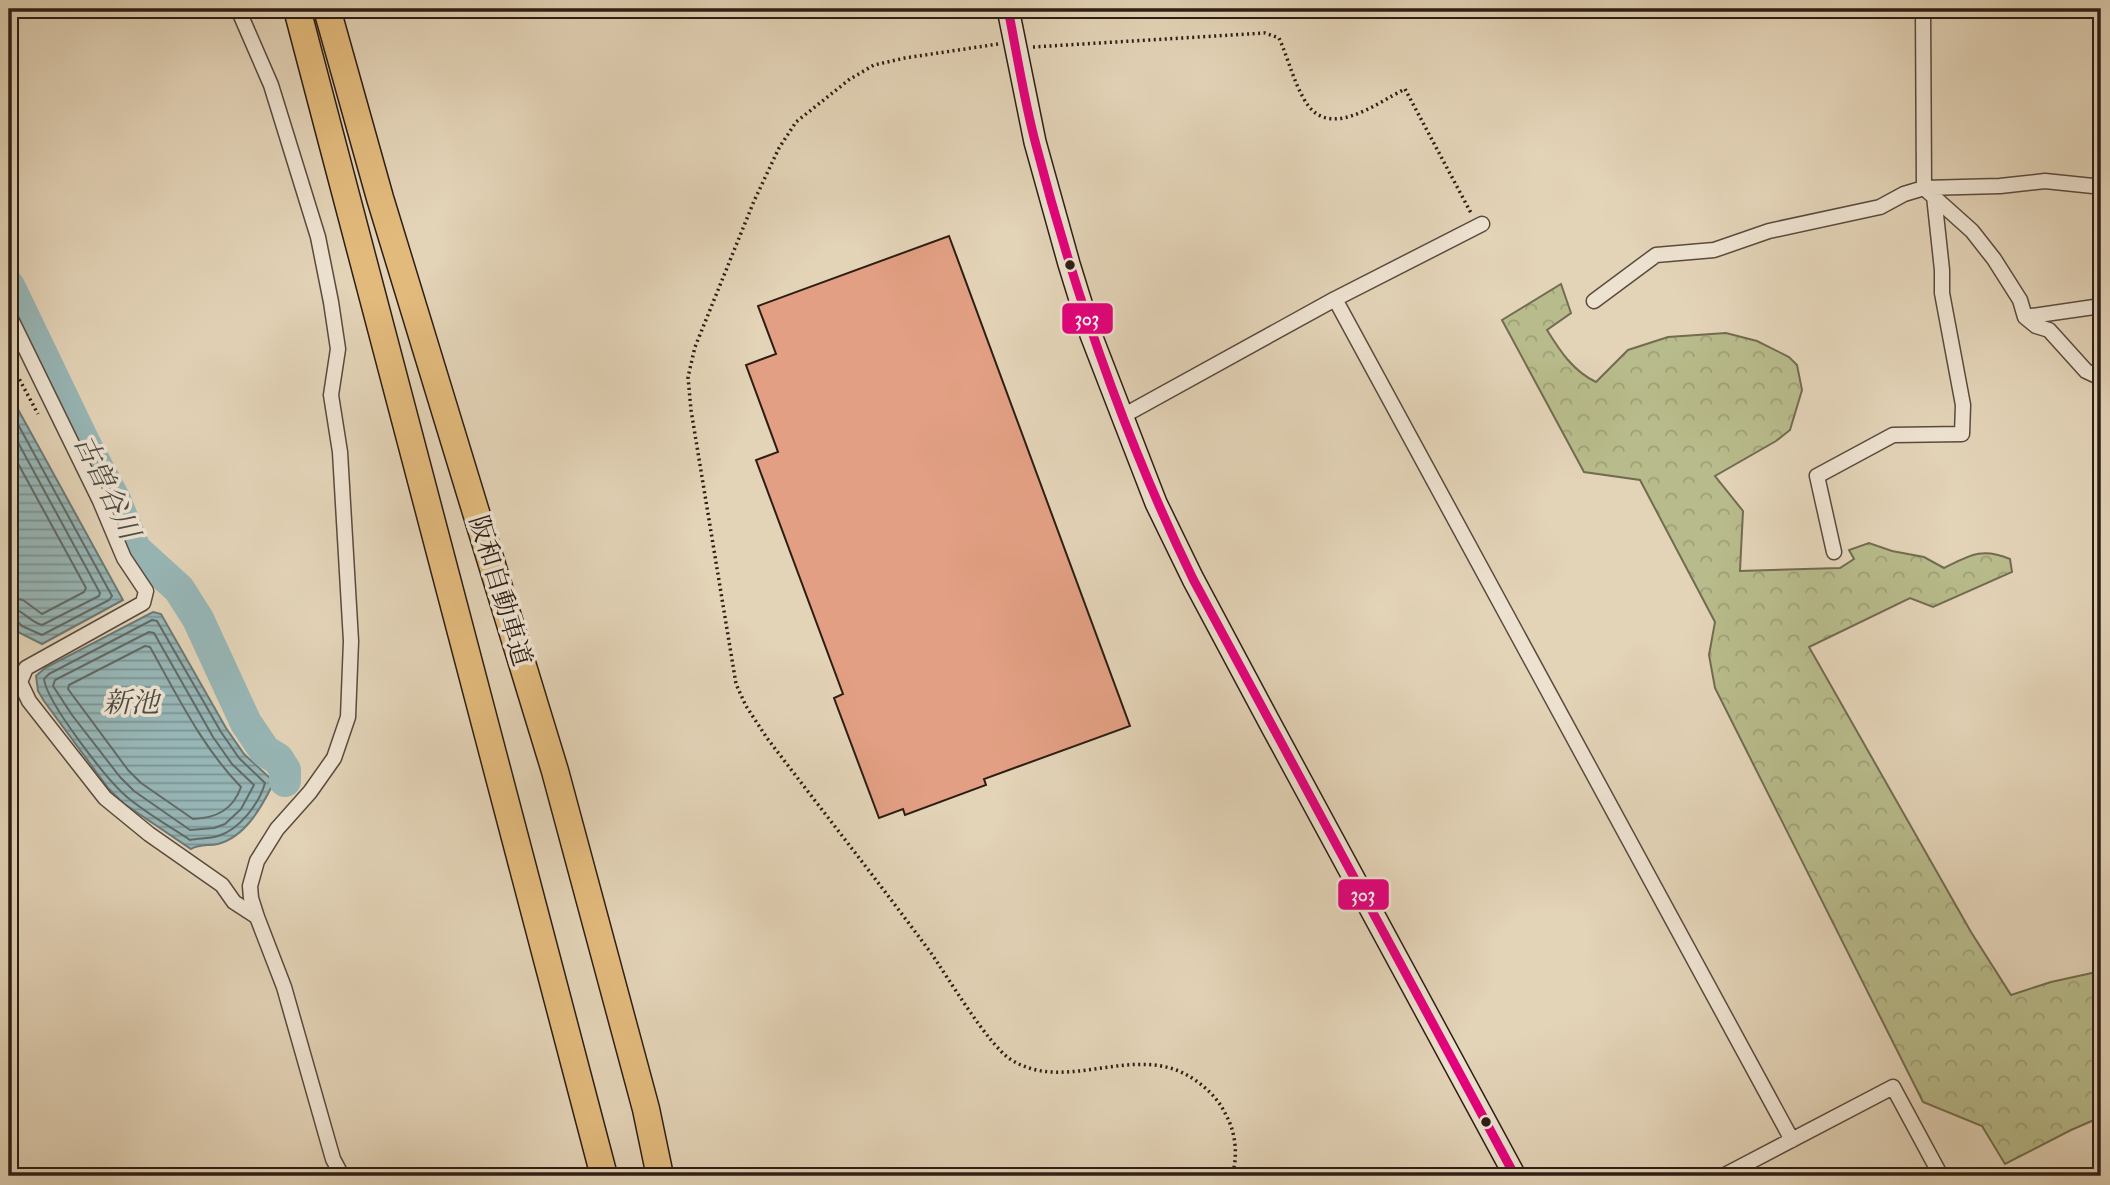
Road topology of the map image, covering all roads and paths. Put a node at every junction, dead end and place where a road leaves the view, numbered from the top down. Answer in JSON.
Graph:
{"nodes":[{"id":1,"x":238,"y":9,"type":"edge"},
{"id":2,"x":297,"y":9,"type":"edge"},
{"id":3,"x":327,"y":9,"type":"edge"},
{"id":4,"x":1008,"y":9,"type":"edge"},
{"id":5,"x":1923,"y":9,"type":"edge"},
{"id":6,"x":1015,"y":45,"type":"junction"},
{"id":7,"x":2092,"y":186,"type":"dead end"},
{"id":8,"x":1929,"y":192,"type":"junction"},
{"id":9,"x":1482,"y":224,"type":"joint"},
{"id":10,"x":1335,"y":299,"type":"junction"},
{"id":11,"x":1594,"y":301,"type":"dead end"},
{"id":12,"x":2101,"y":306,"type":"edge"},
{"id":13,"x":9,"y":315,"type":"edge"},
{"id":14,"x":2025,"y":317,"type":"junction"},
{"id":15,"x":2101,"y":378,"type":"edge"},
{"id":16,"x":1121,"y":417,"type":"junction"},
{"id":17,"x":1834,"y":552,"type":"dead end"},
{"id":18,"x":257,"y":917,"type":"junction"},
{"id":19,"x":1792,"y":1140,"type":"junction"},
{"id":20,"x":342,"y":1176,"type":"edge"},
{"id":21,"x":604,"y":1176,"type":"edge"},
{"id":22,"x":660,"y":1176,"type":"edge"},
{"id":23,"x":1232,"y":1176,"type":"edge"},
{"id":24,"x":1515,"y":1176,"type":"edge"},
{"id":25,"x":1723,"y":1176,"type":"edge"},
{"id":26,"x":1941,"y":1176,"type":"edge"}],
"edges":[{"from":1,"to":18,"type":"street"},
{"from":2,"to":21,"type":"highway","name":"阪和自動車道"},
{"from":3,"to":22,"type":"highway","name":"阪和自動車道"},
{"from":4,"to":6,"type":"street"},
{"from":5,"to":8,"type":"street"},
{"from":6,"to":9,"type":"path"},
{"from":6,"to":16,"type":"street"},
{"from":6,"to":23,"type":"path"},
{"from":7,"to":8,"type":"street"},
{"from":8,"to":11,"type":"street"},
{"from":8,"to":14,"type":"street"},
{"from":8,"to":17,"type":"street"},
{"from":9,"to":10,"type":"street"},
{"from":10,"to":16,"type":"street"},
{"from":10,"to":19,"type":"street"},
{"from":12,"to":14,"type":"street"},
{"from":13,"to":18,"type":"street"},
{"from":14,"to":15,"type":"street"},
{"from":16,"to":24,"type":"street"},
{"from":18,"to":20,"type":"street"},
{"from":19,"to":25,"type":"street"},
{"from":19,"to":26,"type":"street"}]}
